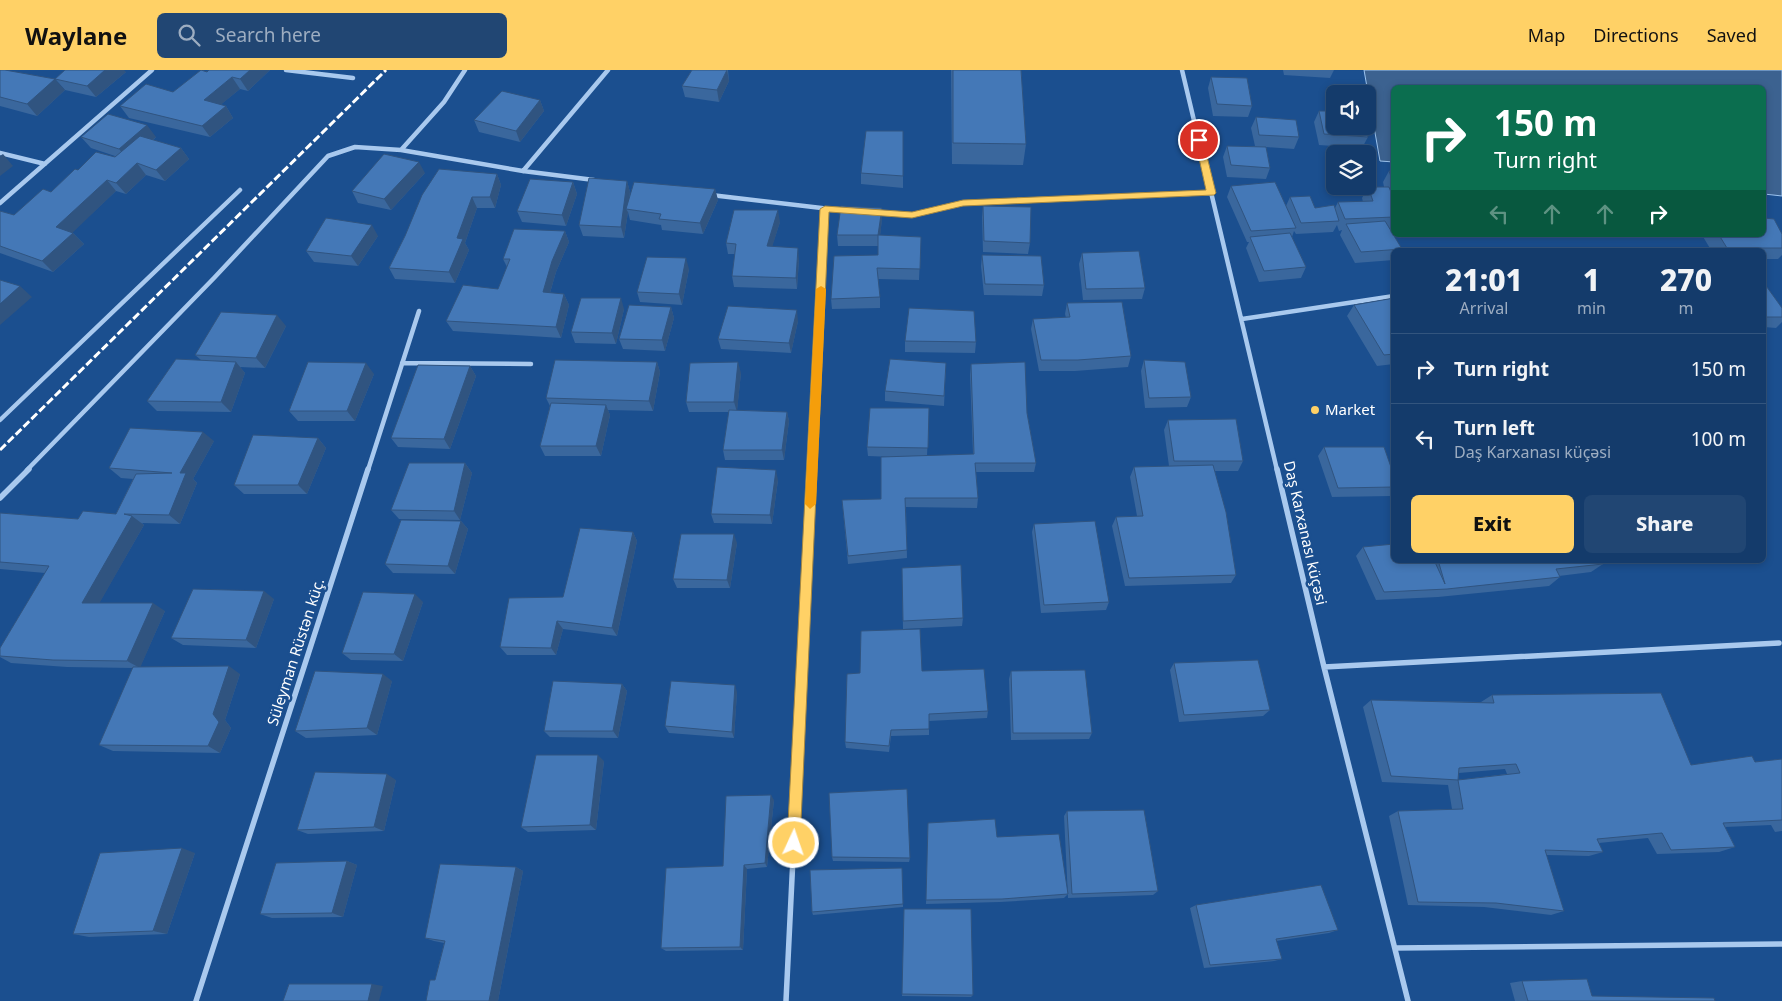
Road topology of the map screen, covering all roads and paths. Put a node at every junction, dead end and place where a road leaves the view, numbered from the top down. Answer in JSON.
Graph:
{"nodes":[{"id":1,"x":152,"y":70,"type":"edge"},
{"id":2,"x":286,"y":70,"type":"edge"},
{"id":3,"x":465,"y":70,"type":"edge"},
{"id":4,"x":608,"y":70,"type":"edge"},
{"id":5,"x":1182,"y":70,"type":"edge"},
{"id":6,"x":353,"y":78,"type":"dead end"},
{"id":7,"x":401,"y":150,"type":"junction"},
{"id":8,"x":0,"y":153,"type":"edge"},
{"id":9,"x":45,"y":164,"type":"junction"},
{"id":10,"x":523,"y":171,"type":"junction"},
{"id":11,"x":601,"y":181,"type":"edge"},
{"id":12,"x":240,"y":190,"type":"dead end"},
{"id":13,"x":1211,"y":193,"type":"junction"},
{"id":14,"x":708,"y":194,"type":"edge"},
{"id":15,"x":0,"y":203,"type":"edge"},
{"id":16,"x":825,"y":209,"type":"junction"},
{"id":17,"x":852,"y":211,"type":"edge"},
{"id":18,"x":871,"y":213,"type":"edge"},
{"id":19,"x":1391,"y":296,"type":"edge"},
{"id":20,"x":419,"y":311,"type":"dead end"},
{"id":21,"x":1242,"y":319,"type":"junction"},
{"id":22,"x":402,"y":363,"type":"junction"},
{"id":23,"x":531,"y":364,"type":"dead end"},
{"id":24,"x":0,"y":420,"type":"edge"},
{"id":25,"x":0,"y":498,"type":"edge"},
{"id":26,"x":1779,"y":643,"type":"dead end"},
{"id":27,"x":1324,"y":667,"type":"junction"},
{"id":28,"x":1782,"y":944,"type":"edge"},
{"id":29,"x":1395,"y":948,"type":"junction"},
{"id":30,"x":196,"y":1001,"type":"edge"},
{"id":31,"x":786,"y":1001,"type":"edge"},
{"id":32,"x":1408,"y":1001,"type":"edge"}],
"edges":[{"from":1,"to":9,"type":"street"},
{"from":2,"to":6,"type":"street"},
{"from":3,"to":7,"type":"street"},
{"from":4,"to":10,"type":"street"},
{"from":5,"to":13,"type":"street","name":"Daş Karxanası küçəsi"},
{"from":7,"to":10,"type":"street"},
{"from":7,"to":25,"type":"street"},
{"from":8,"to":9,"type":"street"},
{"from":9,"to":15,"type":"street"},
{"from":10,"to":11,"type":"street"},
{"from":12,"to":24,"type":"street"},
{"from":13,"to":18,"type":"street"},
{"from":13,"to":21,"type":"street","name":"Daş Karxanası küçəsi"},
{"from":14,"to":16,"type":"street"},
{"from":16,"to":17,"type":"street"},
{"from":16,"to":31,"type":"street"},
{"from":19,"to":21,"type":"street"},
{"from":20,"to":22,"type":"street","name":"Süleyman Rüstən küç."},
{"from":21,"to":27,"type":"street","name":"Daş Karxanası küçəsi"},
{"from":22,"to":23,"type":"street"},
{"from":22,"to":30,"type":"street","name":"Süleyman Rüstən küç."},
{"from":26,"to":27,"type":"street"},
{"from":27,"to":29,"type":"street","name":"Daş Karxanası küçəsi"},
{"from":28,"to":29,"type":"street"},
{"from":29,"to":32,"type":"street","name":"Daş Karxanası küçəsi"}]}
